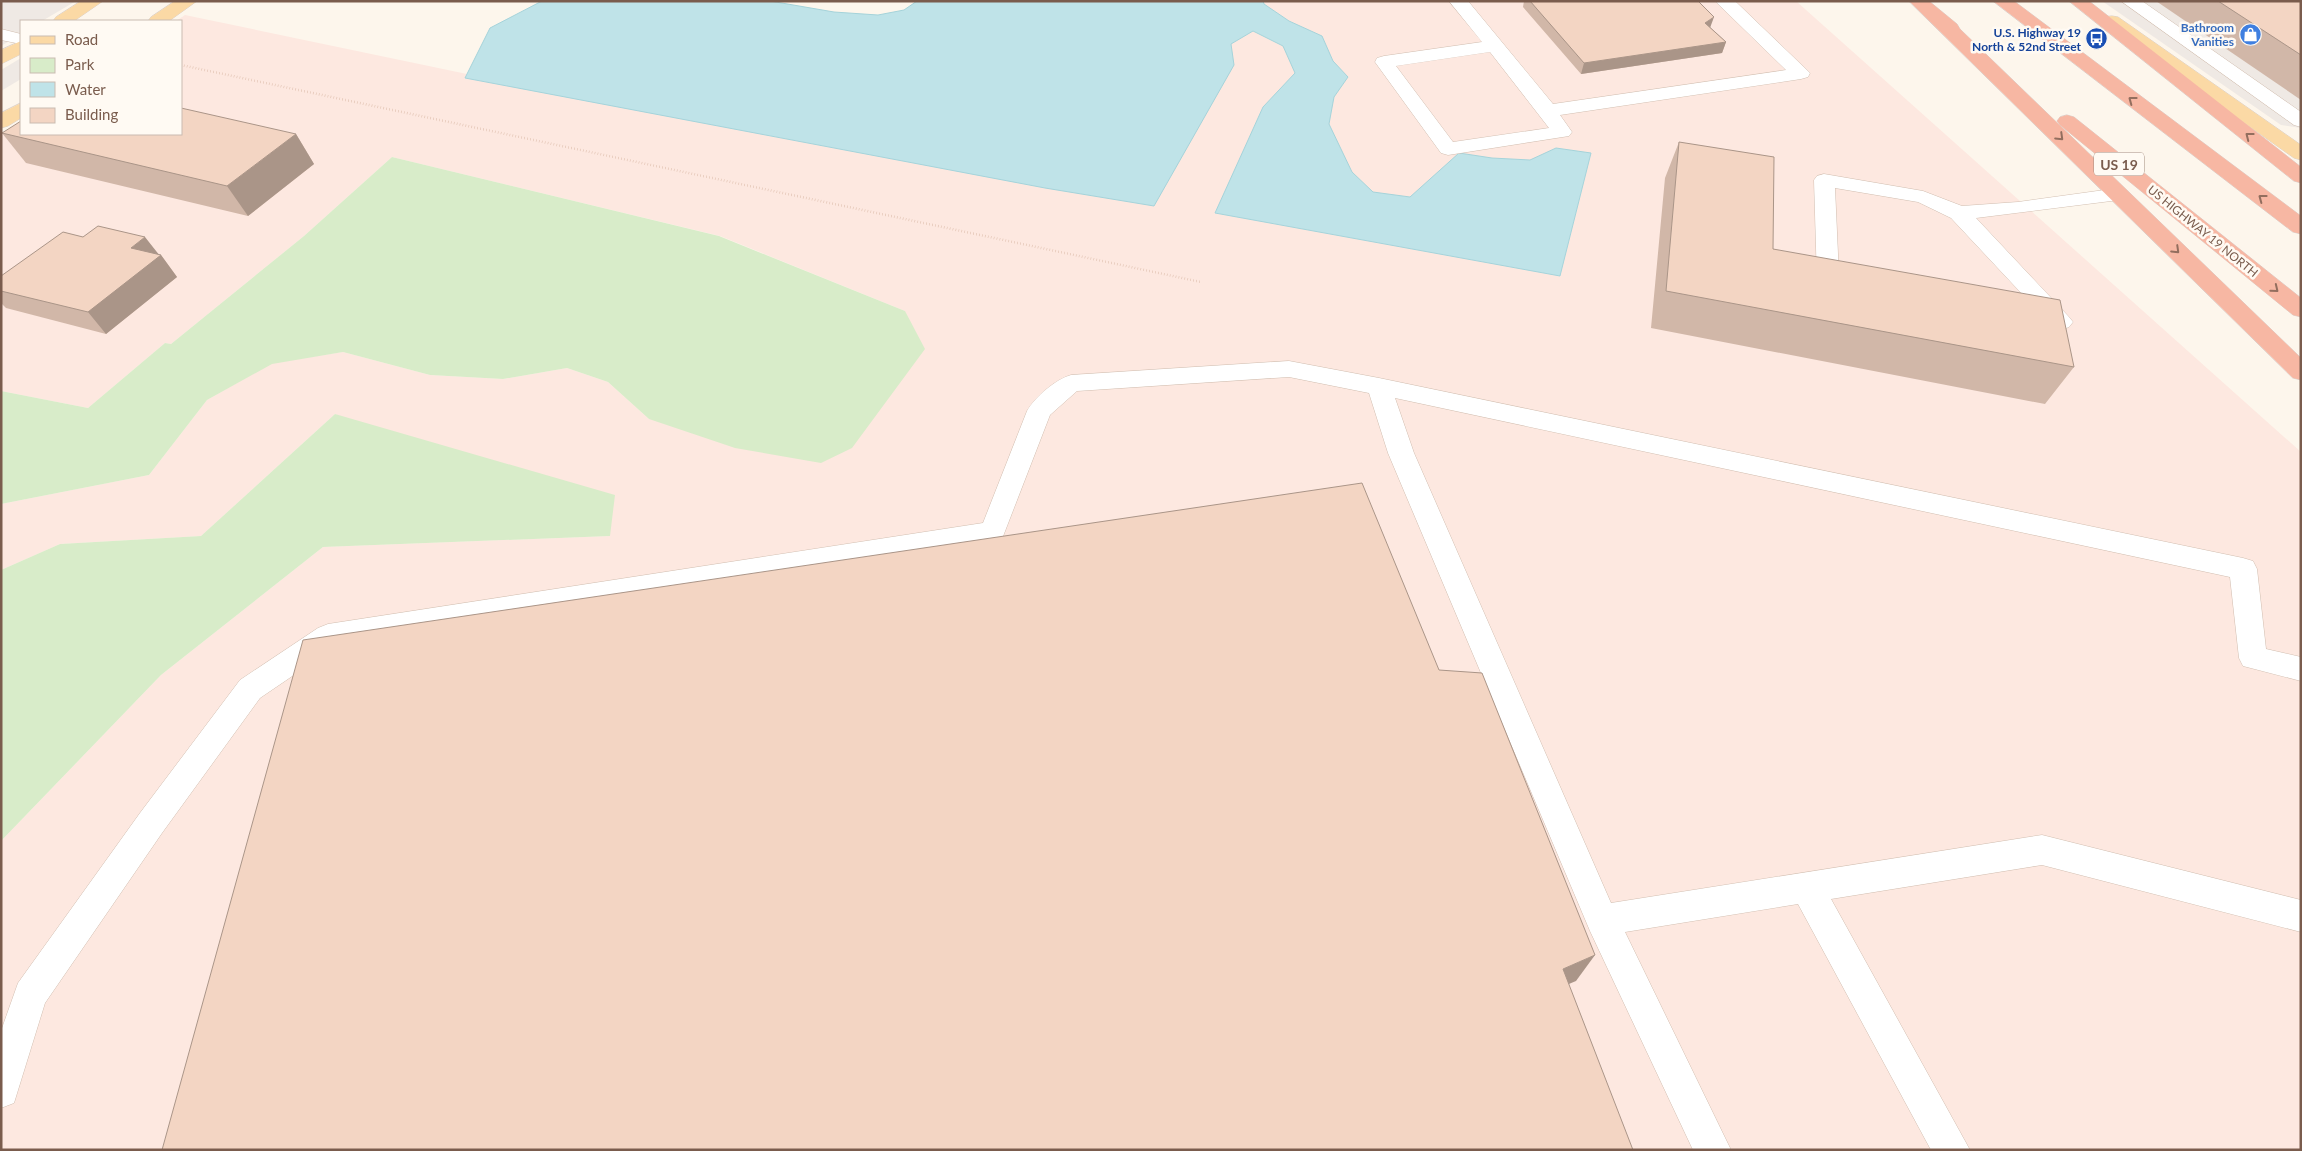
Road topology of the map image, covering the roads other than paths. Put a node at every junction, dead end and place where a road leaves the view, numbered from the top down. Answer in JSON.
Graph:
{"nodes":[{"id":1,"x":94,"y":1,"type":"edge"},
{"id":2,"x":188,"y":1,"type":"edge"},
{"id":3,"x":1458,"y":1,"type":"edge"},
{"id":4,"x":1724,"y":1,"type":"edge"},
{"id":5,"x":1918,"y":1,"type":"edge"},
{"id":6,"x":2002,"y":1,"type":"edge"},
{"id":7,"x":2078,"y":1,"type":"edge"},
{"id":8,"x":2083,"y":1,"type":"edge"},
{"id":9,"x":2130,"y":1,"type":"edge"},
{"id":10,"x":1937,"y":17,"type":"junction"},
{"id":11,"x":64,"y":20,"type":"edge"},
{"id":12,"x":159,"y":20,"type":"edge"},
{"id":13,"x":1,"y":34,"type":"edge"},
{"id":14,"x":20,"y":39,"type":"edge"},
{"id":15,"x":1494,"y":46,"type":"junction"},
{"id":16,"x":20,"y":47,"type":"edge"},
{"id":17,"x":1,"y":58,"type":"edge"},
{"id":18,"x":20,"y":110,"type":"edge"},
{"id":19,"x":1548,"y":111,"type":"junction"},
{"id":20,"x":2301,"y":121,"type":"edge"},
{"id":21,"x":1,"y":122,"type":"edge"},
{"id":22,"x":2301,"y":154,"type":"edge"},
{"id":23,"x":2301,"y":177,"type":"edge"},
{"id":24,"x":2119,"y":194,"type":"junction"},
{"id":25,"x":1959,"y":213,"type":"junction"},
{"id":26,"x":2301,"y":228,"type":"edge"},
{"id":27,"x":1857,"y":286,"type":"edge"},
{"id":28,"x":2301,"y":310,"type":"edge"},
{"id":29,"x":2024,"y":316,"type":"edge"},
{"id":30,"x":2301,"y":372,"type":"edge"},
{"id":31,"x":1380,"y":386,"type":"junction"},
{"id":32,"x":2301,"y":669,"type":"edge"},
{"id":33,"x":1806,"y":888,"type":"junction"},
{"id":34,"x":2301,"y":916,"type":"edge"},
{"id":35,"x":1602,"y":920,"type":"junction"},
{"id":36,"x":1,"y":1090,"type":"edge"},
{"id":37,"x":1712,"y":1150,"type":"edge"},
{"id":38,"x":1951,"y":1150,"type":"edge"}],
"edges":[{"from":1,"to":11,"type":"main road"},
{"from":2,"to":12,"type":"main road"},
{"from":3,"to":15,"type":"lane"},
{"from":4,"to":19,"type":"lane"},
{"from":5,"to":10,"type":"highway","name":"US HIGHWAY 19 NORTH","number":"US 19"},
{"from":26,"to":6,"type":"highway","one_way":true},
{"from":23,"to":7,"type":"highway","one_way":true},
{"from":8,"to":22,"type":"main road"},
{"from":9,"to":20,"type":"lane"},
{"from":10,"to":24,"type":"highway","one_way":true},
{"from":10,"to":28,"type":"highway","name":"US HIGHWAY 19 NORTH","number":"US 19","one_way":true},
{"from":13,"to":14,"type":"lane"},
{"from":15,"to":19,"type":"lane"},
{"from":15,"to":19,"type":"lane"},
{"from":16,"to":17,"type":"main road"},
{"from":18,"to":21,"type":"main road"},
{"from":24,"to":25,"type":"lane"},
{"from":24,"to":30,"type":"highway","one_way":true},
{"from":25,"to":27,"type":"lane"},
{"from":25,"to":29,"type":"lane"},
{"from":31,"to":32,"type":"lane"},
{"from":31,"to":35,"type":"lane"},
{"from":31,"to":36,"type":"lane"},
{"from":33,"to":34,"type":"lane"},
{"from":33,"to":35,"type":"lane"},
{"from":33,"to":38,"type":"lane"},
{"from":35,"to":37,"type":"lane"}]}
